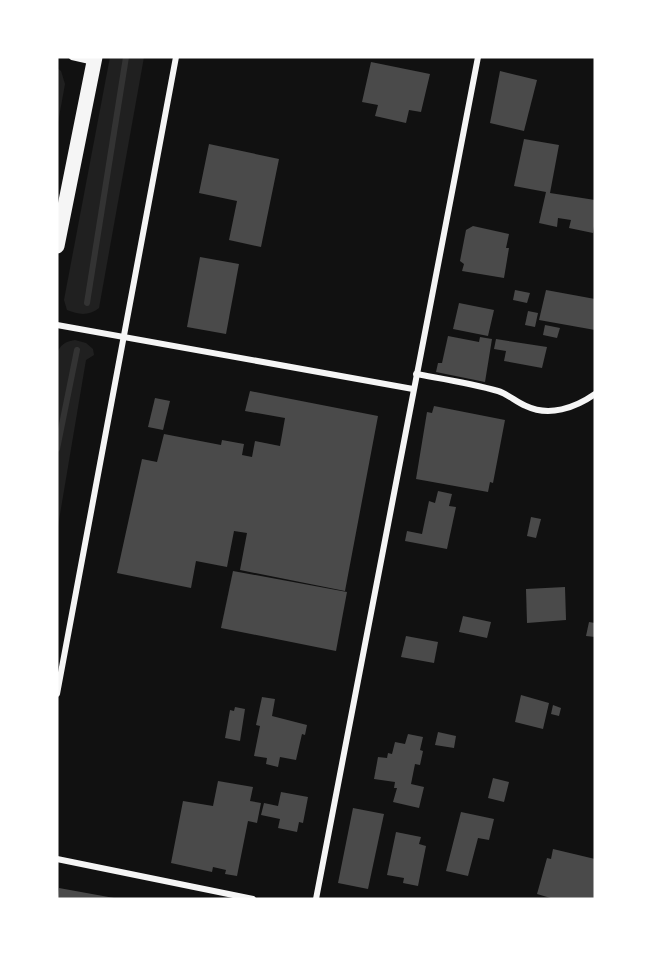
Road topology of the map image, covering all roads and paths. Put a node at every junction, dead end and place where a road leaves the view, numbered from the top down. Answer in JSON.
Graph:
{"nodes":[{"id":1,"x":72,"y":57,"type":"edge"},
{"id":2,"x":176,"y":57,"type":"edge"},
{"id":3,"x":478,"y":57,"type":"edge"},
{"id":4,"x":95,"y":60,"type":"edge"},
{"id":5,"x":57,"y":246,"type":"edge"},
{"id":6,"x":57,"y":325,"type":"edge"},
{"id":7,"x":124,"y":338,"type":"junction"},
{"id":8,"x":416,"y":375,"type":"junction"},
{"id":9,"x":413,"y":389,"type":"junction"},
{"id":10,"x":595,"y":394,"type":"edge"},
{"id":11,"x":57,"y":694,"type":"edge"},
{"id":12,"x":57,"y":859,"type":"edge"},
{"id":13,"x":253,"y":899,"type":"edge"},
{"id":14,"x":316,"y":899,"type":"edge"}],
"edges":[{"from":1,"to":4,"type":"street"},
{"from":2,"to":7,"type":"street"},
{"from":3,"to":8,"type":"street"},
{"from":4,"to":5,"type":"main road"},
{"from":6,"to":7,"type":"street"},
{"from":7,"to":9,"type":"street"},
{"from":7,"to":11,"type":"street"},
{"from":8,"to":9,"type":"street"},
{"from":8,"to":10,"type":"street"},
{"from":9,"to":14,"type":"street"},
{"from":12,"to":13,"type":"street"}]}
